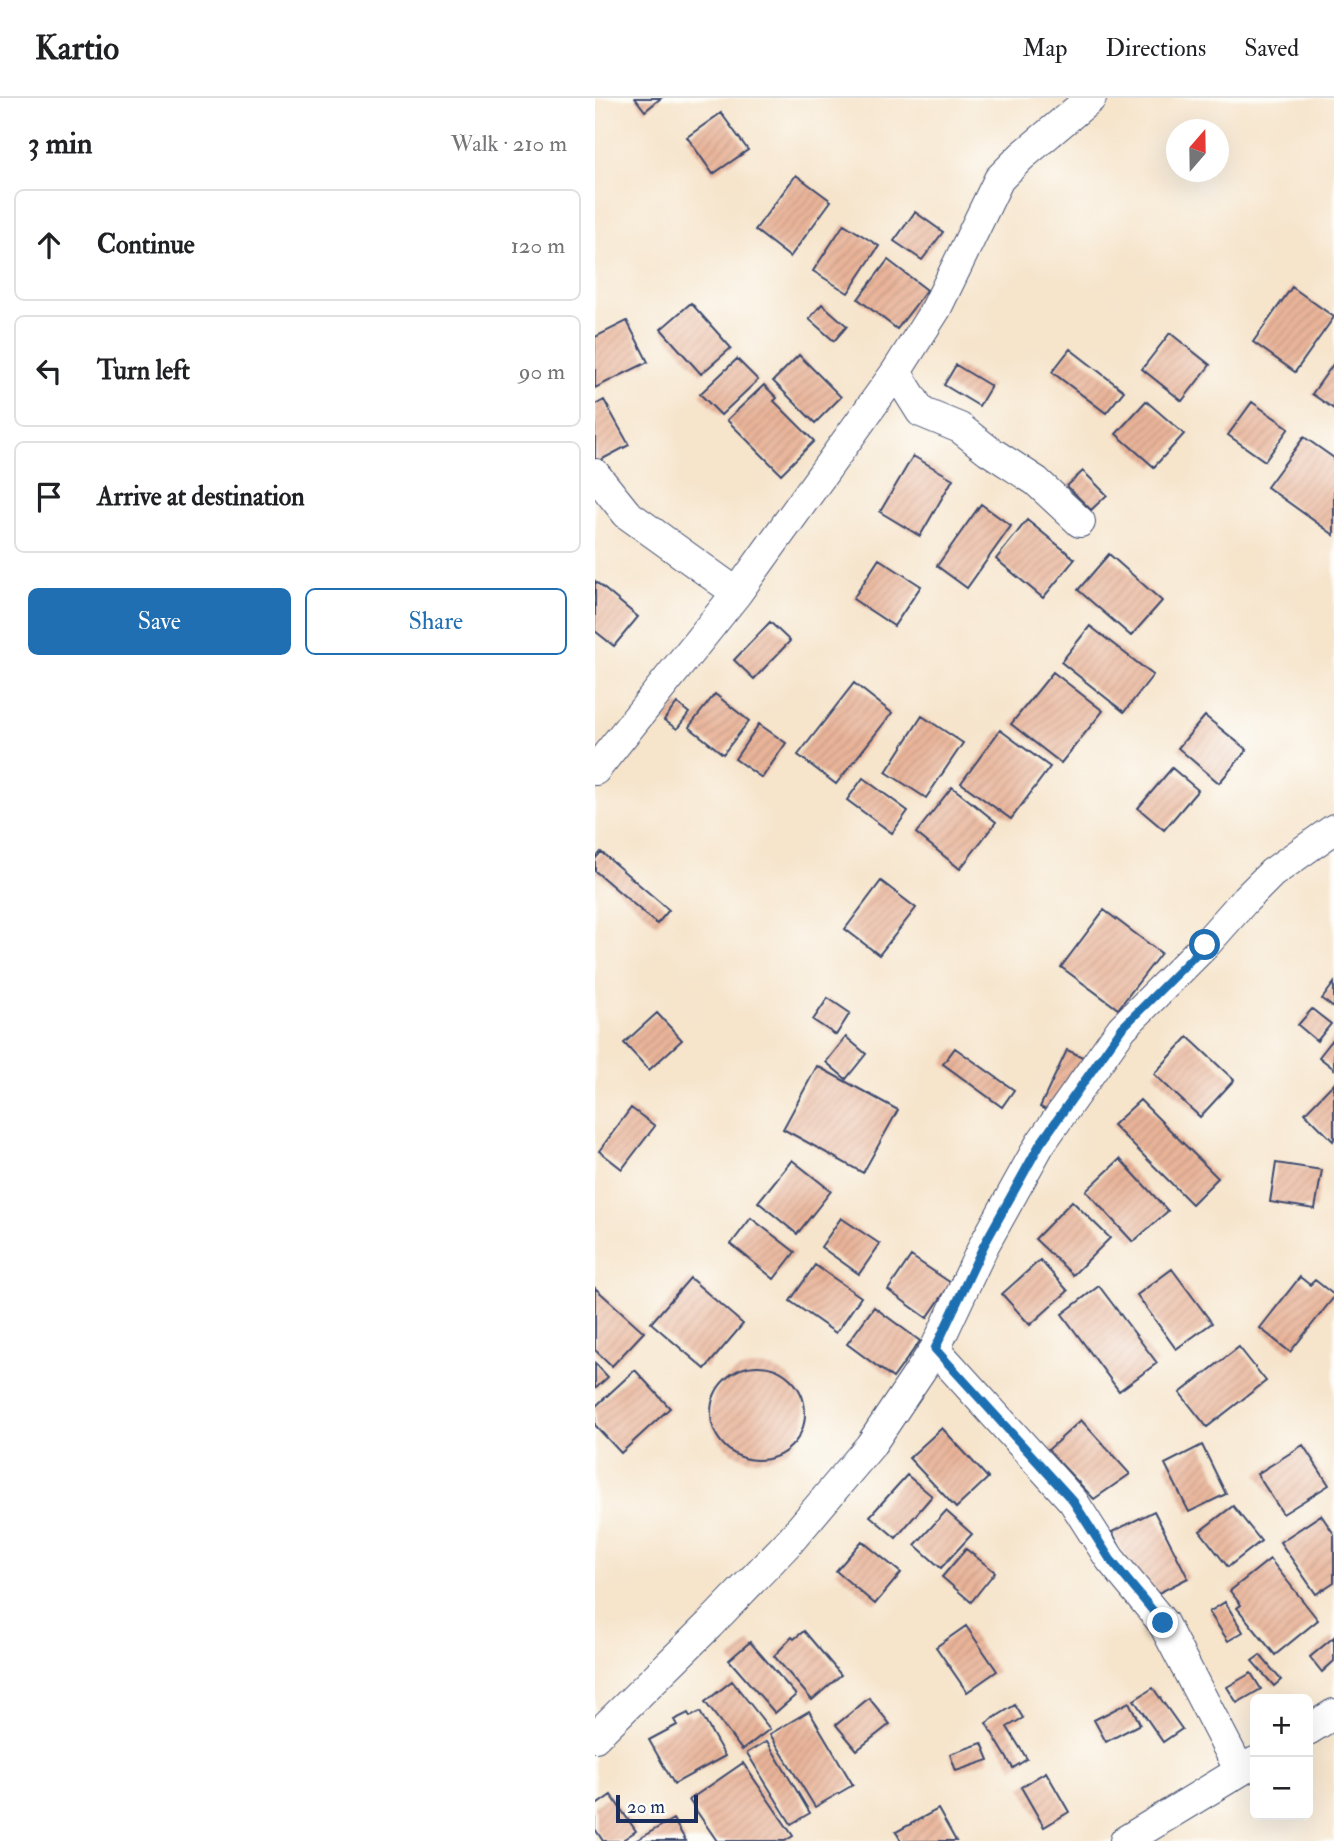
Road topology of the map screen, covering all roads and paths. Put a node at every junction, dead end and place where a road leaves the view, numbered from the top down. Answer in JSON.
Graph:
{"nodes":[{"id":1,"x":1091,"y":98,"type":"edge"},
{"id":2,"x":896,"y":372,"type":"junction"},
{"id":3,"x":595,"y":474,"type":"edge"},
{"id":4,"x":1080,"y":522,"type":"dead end"},
{"id":5,"x":737,"y":593,"type":"junction"},
{"id":6,"x":595,"y":770,"type":"edge"},
{"id":7,"x":1334,"y":829,"type":"edge"},
{"id":8,"x":935,"y":1349,"type":"junction"},
{"id":9,"x":1334,"y":1714,"type":"edge"},
{"id":10,"x":1313,"y":1727,"type":"edge"},
{"id":11,"x":595,"y":1737,"type":"edge"},
{"id":12,"x":1247,"y":1767,"type":"edge"},
{"id":13,"x":1125,"y":1841,"type":"edge"}],
"edges":[{"from":1,"to":2,"type":"street"},
{"from":2,"to":4,"type":"street"},
{"from":2,"to":5,"type":"street"},
{"from":3,"to":5,"type":"street"},
{"from":5,"to":6,"type":"street"},
{"from":7,"to":8,"type":"street"},
{"from":8,"to":11,"type":"street"},
{"from":8,"to":12,"type":"street"},
{"from":9,"to":10,"type":"street"},
{"from":12,"to":13,"type":"street"}]}
